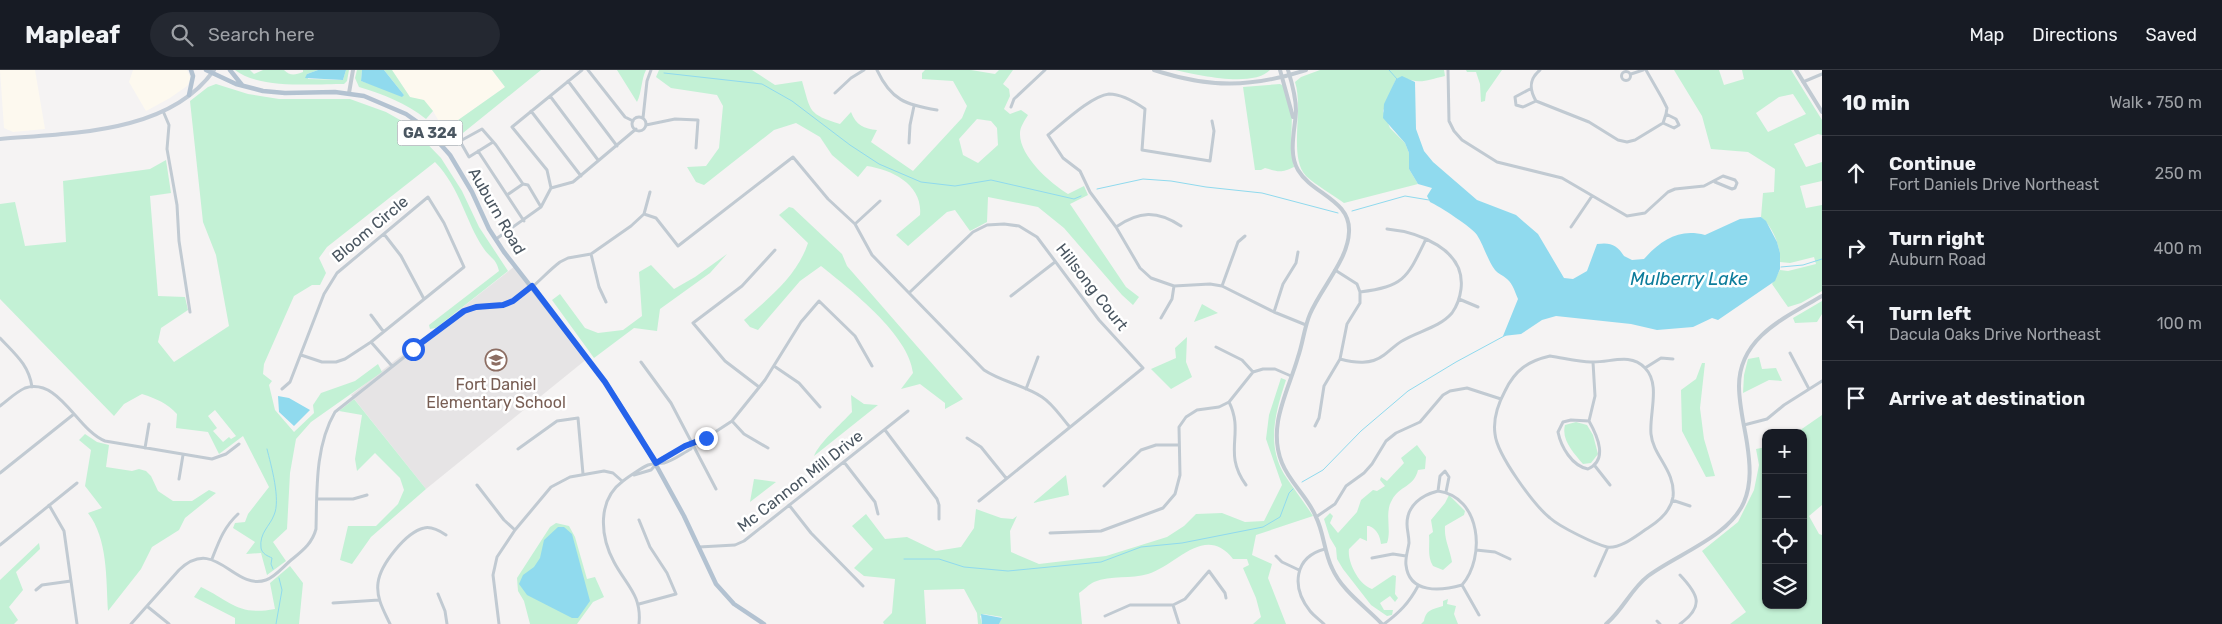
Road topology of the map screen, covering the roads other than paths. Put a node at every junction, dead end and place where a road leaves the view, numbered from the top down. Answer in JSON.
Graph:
{"nodes":[{"id":1,"x":192,"y":70,"type":"edge"},
{"id":2,"x":206,"y":70,"type":"edge"},
{"id":3,"x":230,"y":70,"type":"edge"},
{"id":4,"x":353,"y":70,"type":"edge"},
{"id":5,"x":582,"y":70,"type":"edge"},
{"id":6,"x":588,"y":70,"type":"edge"},
{"id":7,"x":651,"y":70,"type":"edge"},
{"id":8,"x":864,"y":70,"type":"edge"},
{"id":9,"x":877,"y":70,"type":"edge"},
{"id":10,"x":1045,"y":70,"type":"edge"},
{"id":11,"x":1154,"y":70,"type":"edge"},
{"id":12,"x":1280,"y":70,"type":"edge"},
{"id":13,"x":1288,"y":70,"type":"edge"},
{"id":14,"x":1306,"y":70,"type":"edge"},
{"id":15,"x":1448,"y":70,"type":"edge"},
{"id":16,"x":1540,"y":70,"type":"edge"},
{"id":17,"x":1645,"y":70,"type":"edge"},
{"id":18,"x":1796,"y":70,"type":"edge"},
{"id":19,"x":213,"y":71,"type":"edge"},
{"id":20,"x":1631,"y":74,"type":"dead end"},
{"id":21,"x":1822,"y":74,"type":"edge"},
{"id":22,"x":1290,"y":75,"type":"junction"},
{"id":23,"x":1282,"y":78,"type":"junction"},
{"id":24,"x":568,"y":81,"type":"junction"},
{"id":25,"x":1803,"y":82,"type":"junction"},
{"id":26,"x":242,"y":86,"type":"junction"},
{"id":27,"x":1530,"y":89,"type":"junction"},
{"id":28,"x":349,"y":93,"type":"junction"},
{"id":29,"x":835,"y":93,"type":"dead end"},
{"id":30,"x":188,"y":95,"type":"junction"},
{"id":31,"x":550,"y":96,"type":"junction"},
{"id":32,"x":1536,"y":101,"type":"junction"},
{"id":33,"x":914,"y":106,"type":"junction"},
{"id":34,"x":1011,"y":108,"type":"dead end"},
{"id":35,"x":163,"y":110,"type":"junction"},
{"id":36,"x":937,"y":110,"type":"dead end"},
{"id":37,"x":531,"y":111,"type":"junction"},
{"id":38,"x":1822,"y":112,"type":"edge"},
{"id":39,"x":1666,"y":114,"type":"junction"},
{"id":40,"x":643,"y":118,"type":"junction"},
{"id":41,"x":633,"y":121,"type":"junction"},
{"id":42,"x":1212,"y":121,"type":"dead end"},
{"id":43,"x":1294,"y":124,"type":"junction"},
{"id":44,"x":1662,"y":124,"type":"junction"},
{"id":45,"x":646,"y":125,"type":"junction"},
{"id":46,"x":636,"y":129,"type":"junction"},
{"id":47,"x":0,"y":139,"type":"edge"},
{"id":48,"x":493,"y":142,"type":"junction"},
{"id":49,"x":909,"y":143,"type":"dead end"},
{"id":50,"x":617,"y":146,"type":"junction"},
{"id":51,"x":696,"y":148,"type":"dead end"},
{"id":52,"x":478,"y":151,"type":"junction"},
{"id":53,"x":598,"y":160,"type":"junction"},
{"id":54,"x":581,"y":176,"type":"junction"},
{"id":55,"x":1715,"y":182,"type":"junction"},
{"id":56,"x":523,"y":184,"type":"junction"},
{"id":57,"x":551,"y":188,"type":"junction"},
{"id":58,"x":650,"y":192,"type":"dead end"},
{"id":59,"x":507,"y":195,"type":"junction"},
{"id":60,"x":1592,"y":196,"type":"junction"},
{"id":61,"x":880,"y":201,"type":"dead end"},
{"id":62,"x":542,"y":207,"type":"junction"},
{"id":63,"x":644,"y":214,"type":"junction"},
{"id":64,"x":524,"y":220,"type":"junction"},
{"id":65,"x":855,"y":224,"type":"junction"},
{"id":66,"x":1181,"y":226,"type":"dead end"},
{"id":67,"x":1116,"y":227,"type":"junction"},
{"id":68,"x":1571,"y":227,"type":"dead end"},
{"id":69,"x":1387,"y":229,"type":"dead end"},
{"id":70,"x":384,"y":234,"type":"junction"},
{"id":71,"x":1246,"y":236,"type":"dead end"},
{"id":72,"x":496,"y":239,"type":"junction"},
{"id":73,"x":1426,"y":239,"type":"junction"},
{"id":74,"x":775,"y":250,"type":"dead end"},
{"id":75,"x":1298,"y":252,"type":"dead end"},
{"id":76,"x":591,"y":254,"type":"junction"},
{"id":77,"x":1055,"y":262,"type":"junction"},
{"id":78,"x":1334,"y":269,"type":"junction"},
{"id":79,"x":532,"y":286,"type":"junction"},
{"id":80,"x":1174,"y":286,"type":"junction"},
{"id":81,"x":1222,"y":286,"type":"junction"},
{"id":82,"x":910,"y":292,"type":"junction"},
{"id":83,"x":1360,"y":292,"type":"junction"},
{"id":84,"x":1011,"y":296,"type":"dead end"},
{"id":85,"x":1822,"y":296,"type":"edge"},
{"id":86,"x":1459,"y":299,"type":"junction"},
{"id":87,"x":424,"y":300,"type":"junction"},
{"id":88,"x":606,"y":302,"type":"dead end"},
{"id":89,"x":1478,"y":307,"type":"dead end"},
{"id":90,"x":190,"y":312,"type":"dead end"},
{"id":91,"x":1274,"y":312,"type":"junction"},
{"id":92,"x":371,"y":315,"type":"dead end"},
{"id":93,"x":1161,"y":318,"type":"dead end"},
{"id":94,"x":1306,"y":325,"type":"junction"},
{"id":95,"x":383,"y":331,"type":"junction"},
{"id":96,"x":0,"y":338,"type":"edge"},
{"id":97,"x":371,"y":342,"type":"junction"},
{"id":98,"x":1216,"y":347,"type":"dead end"},
{"id":99,"x":1790,"y":353,"type":"dead end"},
{"id":100,"x":301,"y":354,"type":"junction"},
{"id":101,"x":1038,"y":357,"type":"dead end"},
{"id":102,"x":1340,"y":359,"type":"junction"},
{"id":103,"x":1673,"y":359,"type":"dead end"},
{"id":104,"x":640,"y":362,"type":"dead end"},
{"id":105,"x":1592,"y":362,"type":"junction"},
{"id":106,"x":392,"y":366,"type":"junction"},
{"id":107,"x":774,"y":366,"type":"junction"},
{"id":108,"x":872,"y":366,"type":"dead end"},
{"id":109,"x":1645,"y":368,"type":"junction"},
{"id":110,"x":1254,"y":372,"type":"junction"},
{"id":111,"x":1291,"y":376,"type":"junction"},
{"id":112,"x":1822,"y":381,"type":"edge"},
{"id":113,"x":32,"y":387,"type":"junction"},
{"id":114,"x":759,"y":388,"type":"junction"},
{"id":115,"x":1026,"y":388,"type":"junction"},
{"id":116,"x":282,"y":389,"type":"dead end"},
{"id":117,"x":1809,"y":389,"type":"junction"},
{"id":118,"x":1501,"y":400,"type":"junction"},
{"id":119,"x":1229,"y":402,"type":"junction"},
{"id":120,"x":0,"y":406,"type":"edge"},
{"id":121,"x":820,"y":407,"type":"dead end"},
{"id":122,"x":908,"y":412,"type":"dead end"},
{"id":123,"x":74,"y":414,"type":"junction"},
{"id":124,"x":732,"y":421,"type":"junction"},
{"id":125,"x":1589,"y":421,"type":"junction"},
{"id":126,"x":149,"y":424,"type":"dead end"},
{"id":127,"x":1744,"y":425,"type":"junction"},
{"id":128,"x":1069,"y":426,"type":"junction"},
{"id":129,"x":1315,"y":426,"type":"dead end"},
{"id":130,"x":885,"y":430,"type":"junction"},
{"id":131,"x":967,"y":438,"type":"dead end"},
{"id":132,"x":239,"y":444,"type":"dead end"},
{"id":133,"x":693,"y":444,"type":"junction"},
{"id":134,"x":1178,"y":445,"type":"junction"},
{"id":135,"x":145,"y":448,"type":"junction"},
{"id":136,"x":768,"y":448,"type":"dead end"},
{"id":137,"x":518,"y":449,"type":"dead end"},
{"id":138,"x":183,"y":455,"type":"junction"},
{"id":139,"x":844,"y":462,"type":"junction"},
{"id":140,"x":656,"y":463,"type":"junction"},
{"id":141,"x":1595,"y":466,"type":"junction"},
{"id":142,"x":0,"y":473,"type":"edge"},
{"id":143,"x":583,"y":474,"type":"junction"},
{"id":144,"x":634,"y":475,"type":"junction"},
{"id":145,"x":1006,"y":478,"type":"junction"},
{"id":146,"x":179,"y":479,"type":"dead end"},
{"id":147,"x":622,"y":481,"type":"junction"},
{"id":148,"x":77,"y":483,"type":"dead end"},
{"id":149,"x":478,"y":485,"type":"dead end"},
{"id":150,"x":1246,"y":485,"type":"dead end"},
{"id":151,"x":1104,"y":486,"type":"dead end"},
{"id":152,"x":1610,"y":486,"type":"dead end"},
{"id":153,"x":716,"y":489,"type":"dead end"},
{"id":154,"x":1438,"y":491,"type":"junction"},
{"id":155,"x":1446,"y":492,"type":"junction"},
{"id":156,"x":367,"y":495,"type":"dead end"},
{"id":157,"x":317,"y":498,"type":"junction"},
{"id":158,"x":1672,"y":500,"type":"junction"},
{"id":159,"x":978,"y":501,"type":"dead end"},
{"id":160,"x":49,"y":505,"type":"junction"},
{"id":161,"x":789,"y":505,"type":"junction"},
{"id":162,"x":1690,"y":506,"type":"dead end"},
{"id":163,"x":238,"y":514,"type":"dead end"},
{"id":164,"x":878,"y":514,"type":"dead end"},
{"id":165,"x":1316,"y":517,"type":"junction"},
{"id":166,"x":939,"y":519,"type":"dead end"},
{"id":167,"x":640,"y":520,"type":"dead end"},
{"id":168,"x":516,"y":530,"type":"junction"},
{"id":169,"x":1050,"y":533,"type":"dead end"},
{"id":170,"x":446,"y":535,"type":"dead end"},
{"id":171,"x":0,"y":545,"type":"edge"},
{"id":172,"x":1608,"y":547,"type":"junction"},
{"id":173,"x":698,"y":548,"type":"junction"},
{"id":174,"x":1325,"y":549,"type":"junction"},
{"id":175,"x":1476,"y":550,"type":"junction"},
{"id":176,"x":1276,"y":556,"type":"dead end"},
{"id":177,"x":1406,"y":556,"type":"junction"},
{"id":178,"x":1372,"y":558,"type":"dead end"},
{"id":179,"x":212,"y":559,"type":"junction"},
{"id":180,"x":1510,"y":559,"type":"dead end"},
{"id":181,"x":1299,"y":570,"type":"junction"},
{"id":182,"x":1680,"y":575,"type":"dead end"},
{"id":183,"x":1595,"y":576,"type":"dead end"},
{"id":184,"x":71,"y":582,"type":"junction"},
{"id":185,"x":1462,"y":585,"type":"junction"},
{"id":186,"x":863,"y":586,"type":"dead end"},
{"id":187,"x":1418,"y":586,"type":"junction"},
{"id":188,"x":36,"y":590,"type":"dead end"},
{"id":189,"x":438,"y":594,"type":"dead end"},
{"id":190,"x":1226,"y":598,"type":"dead end"},
{"id":191,"x":378,"y":600,"type":"junction"},
{"id":192,"x":333,"y":603,"type":"dead end"},
{"id":193,"x":639,"y":604,"type":"junction"},
{"id":194,"x":1173,"y":605,"type":"junction"},
{"id":195,"x":148,"y":606,"type":"junction"},
{"id":196,"x":1479,"y":615,"type":"dead end"},
{"id":197,"x":1105,"y":616,"type":"dead end"},
{"id":198,"x":76,"y":624,"type":"edge"},
{"id":199,"x":131,"y":624,"type":"edge"},
{"id":200,"x":169,"y":624,"type":"edge"},
{"id":201,"x":390,"y":624,"type":"edge"},
{"id":202,"x":447,"y":624,"type":"edge"},
{"id":203,"x":499,"y":624,"type":"edge"},
{"id":204,"x":639,"y":624,"type":"edge"},
{"id":205,"x":764,"y":624,"type":"edge"},
{"id":206,"x":1179,"y":624,"type":"edge"},
{"id":207,"x":1324,"y":624,"type":"edge"},
{"id":208,"x":1383,"y":624,"type":"edge"},
{"id":209,"x":1606,"y":624,"type":"edge"},
{"id":210,"x":1680,"y":624,"type":"edge"}],
"edges":[{"from":1,"to":30,"type":"main road"},
{"from":2,"to":19,"type":"main road","name":"Auburn Road"},
{"from":3,"to":26,"type":"main road"},
{"from":4,"to":28,"type":"street"},
{"from":5,"to":24,"type":"street"},
{"from":6,"to":41,"type":"street"},
{"from":7,"to":40,"type":"street"},
{"from":8,"to":29,"type":"street"},
{"from":9,"to":33,"type":"street"},
{"from":10,"to":34,"type":"street"},
{"from":11,"to":23,"type":"street"},
{"from":12,"to":23,"type":"street"},
{"from":13,"to":22,"type":"street"},
{"from":14,"to":22,"type":"street"},
{"from":15,"to":60,"type":"street"},
{"from":16,"to":27,"type":"street"},
{"from":17,"to":20,"type":"street"},
{"from":17,"to":39,"type":"street"},
{"from":18,"to":25,"type":"street"},
{"from":19,"to":26,"type":"main road","name":"Auburn Road"},
{"from":19,"to":30,"type":"main road"},
{"from":21,"to":25,"type":"street"},
{"from":22,"to":23,"type":"street"},
{"from":22,"to":43,"type":"street"},
{"from":23,"to":43,"type":"street"},
{"from":24,"to":31,"type":"street"},
{"from":24,"to":50,"type":"street"},
{"from":25,"to":38,"type":"street"},
{"from":26,"to":28,"type":"main road","name":"Auburn Road","number":"GA 324"},
{"from":27,"to":32,"type":"street"},
{"from":27,"to":32,"type":"street"},
{"from":28,"to":72,"type":"main road","name":"Auburn Road","number":"GA 324"},
{"from":30,"to":35,"type":"main road"},
{"from":31,"to":37,"type":"street"},
{"from":31,"to":53,"type":"street"},
{"from":32,"to":44,"type":"street"},
{"from":33,"to":36,"type":"street"},
{"from":33,"to":49,"type":"street"},
{"from":35,"to":47,"type":"main road"},
{"from":35,"to":90,"type":"street"},
{"from":37,"to":54,"type":"street"},
{"from":37,"to":57,"type":"street"},
{"from":39,"to":44,"type":"street"},
{"from":39,"to":44,"type":"street"},
{"from":40,"to":41,"type":"street"},
{"from":40,"to":45,"type":"street"},
{"from":41,"to":46,"type":"street"},
{"from":42,"to":67,"type":"street"},
{"from":43,"to":78,"type":"street"},
{"from":45,"to":46,"type":"street"},
{"from":45,"to":51,"type":"street"},
{"from":46,"to":50,"type":"street"},
{"from":48,"to":52,"type":"street"},
{"from":48,"to":52,"type":"street"},
{"from":48,"to":56,"type":"street"},
{"from":50,"to":53,"type":"street"},
{"from":52,"to":59,"type":"street"},
{"from":53,"to":54,"type":"street"},
{"from":54,"to":57,"type":"street"},
{"from":55,"to":55,"type":"street"},
{"from":55,"to":60,"type":"street"},
{"from":56,"to":59,"type":"street"},
{"from":56,"to":62,"type":"street"},
{"from":57,"to":62,"type":"street"},
{"from":58,"to":63,"type":"street"},
{"from":59,"to":64,"type":"street"},
{"from":60,"to":68,"type":"street"},
{"from":61,"to":65,"type":"street"},
{"from":62,"to":64,"type":"street"},
{"from":63,"to":65,"type":"street"},
{"from":63,"to":76,"type":"street"},
{"from":64,"to":72,"type":"street"},
{"from":65,"to":82,"type":"street"},
{"from":66,"to":67,"type":"street"},
{"from":67,"to":80,"type":"street"},
{"from":69,"to":73,"type":"street"},
{"from":70,"to":87,"type":"street"},
{"from":70,"to":87,"type":"street","name":"Bloom Circle"},
{"from":70,"to":100,"type":"street","name":"Bloom Circle"},
{"from":71,"to":81,"type":"street"},
{"from":72,"to":79,"type":"main road","name":"Auburn Road","number":"GA 324"},
{"from":73,"to":83,"type":"street"},
{"from":73,"to":86,"type":"street"},
{"from":74,"to":114,"type":"street"},
{"from":75,"to":91,"type":"street"},
{"from":76,"to":79,"type":"street"},
{"from":76,"to":88,"type":"street"},
{"from":77,"to":82,"type":"street","name":"Hillsong Court"},
{"from":77,"to":84,"type":"street"},
{"from":77,"to":128,"type":"street","name":"Hillsong Court"},
{"from":78,"to":83,"type":"street"},
{"from":78,"to":94,"type":"street"},
{"from":79,"to":106,"type":"street"},
{"from":79,"to":140,"type":"main road","name":"Auburn Road","number":"GA 324"},
{"from":80,"to":81,"type":"street"},
{"from":80,"to":93,"type":"street"},
{"from":81,"to":91,"type":"street"},
{"from":82,"to":115,"type":"street"},
{"from":83,"to":102,"type":"street"},
{"from":85,"to":127,"type":"street"},
{"from":86,"to":89,"type":"street"},
{"from":86,"to":102,"type":"street"},
{"from":87,"to":95,"type":"street","name":"Bloom Circle"},
{"from":91,"to":94,"type":"street"},
{"from":92,"to":95,"type":"street"},
{"from":94,"to":111,"type":"street"},
{"from":95,"to":97,"type":"street","name":"Bloom Circle"},
{"from":96,"to":113,"type":"street"},
{"from":97,"to":100,"type":"street","name":"Bloom Circle"},
{"from":97,"to":106,"type":"street"},
{"from":98,"to":110,"type":"street"},
{"from":99,"to":117,"type":"street"},
{"from":100,"to":116,"type":"street","name":"Bloom Circle"},
{"from":101,"to":115,"type":"street"},
{"from":102,"to":129,"type":"street"},
{"from":103,"to":109,"type":"street"},
{"from":104,"to":133,"type":"street"},
{"from":105,"to":109,"type":"street"},
{"from":105,"to":118,"type":"street"},
{"from":105,"to":125,"type":"street"},
{"from":106,"to":157,"type":"street"},
{"from":107,"to":108,"type":"street"},
{"from":107,"to":114,"type":"street"},
{"from":107,"to":121,"type":"street"},
{"from":109,"to":158,"type":"street"},
{"from":110,"to":111,"type":"street"},
{"from":110,"to":119,"type":"street"},
{"from":111,"to":165,"type":"street"},
{"from":112,"to":117,"type":"street"},
{"from":113,"to":120,"type":"street"},
{"from":113,"to":123,"type":"street"},
{"from":114,"to":124,"type":"street"},
{"from":115,"to":128,"type":"street"},
{"from":117,"to":127,"type":"street"},
{"from":118,"to":165,"type":"street"},
{"from":118,"to":172,"type":"street"},
{"from":119,"to":134,"type":"street"},
{"from":119,"to":150,"type":"street"},
{"from":122,"to":130,"type":"street","name":"Mc Cannon Mill Drive"},
{"from":123,"to":135,"type":"street"},
{"from":123,"to":142,"type":"street"},
{"from":124,"to":133,"type":"street"},
{"from":124,"to":136,"type":"street"},
{"from":125,"to":141,"type":"street"},
{"from":125,"to":141,"type":"street"},
{"from":126,"to":135,"type":"street"},
{"from":127,"to":209,"type":"street"},
{"from":128,"to":145,"type":"street"},
{"from":130,"to":139,"type":"street","name":"Mc Cannon Mill Drive"},
{"from":130,"to":166,"type":"street"},
{"from":131,"to":145,"type":"street"},
{"from":132,"to":138,"type":"street"},
{"from":133,"to":140,"type":"street"},
{"from":133,"to":153,"type":"street"},
{"from":134,"to":151,"type":"street"},
{"from":134,"to":169,"type":"street"},
{"from":135,"to":138,"type":"street"},
{"from":137,"to":143,"type":"street"},
{"from":138,"to":146,"type":"street"},
{"from":139,"to":161,"type":"street","name":"Mc Cannon Mill Drive"},
{"from":139,"to":164,"type":"street"},
{"from":140,"to":144,"type":"street"},
{"from":140,"to":144,"type":"street"},
{"from":140,"to":173,"type":"main road","name":"Auburn Road","number":"GA 324"},
{"from":141,"to":152,"type":"street"},
{"from":143,"to":147,"type":"street"},
{"from":143,"to":168,"type":"street"},
{"from":144,"to":147,"type":"street"},
{"from":145,"to":159,"type":"street"},
{"from":147,"to":193,"type":"street"},
{"from":148,"to":160,"type":"street"},
{"from":149,"to":168,"type":"street"},
{"from":154,"to":155,"type":"street"},
{"from":154,"to":155,"type":"street"},
{"from":154,"to":177,"type":"street"},
{"from":155,"to":175,"type":"street"},
{"from":156,"to":157,"type":"street"},
{"from":157,"to":179,"type":"street"},
{"from":158,"to":162,"type":"street"},
{"from":158,"to":172,"type":"street"},
{"from":160,"to":171,"type":"street"},
{"from":160,"to":184,"type":"street"},
{"from":161,"to":173,"type":"street","name":"Mc Cannon Mill Drive"},
{"from":161,"to":186,"type":"street"},
{"from":163,"to":179,"type":"street"},
{"from":165,"to":174,"type":"street"},
{"from":167,"to":193,"type":"street"},
{"from":168,"to":203,"type":"street"},
{"from":170,"to":191,"type":"street"},
{"from":172,"to":183,"type":"street"},
{"from":173,"to":205,"type":"main road","name":"Auburn Road","number":"GA 324"},
{"from":174,"to":181,"type":"street"},
{"from":174,"to":208,"type":"street"},
{"from":175,"to":180,"type":"street"},
{"from":175,"to":185,"type":"street"},
{"from":176,"to":181,"type":"street"},
{"from":177,"to":178,"type":"street"},
{"from":177,"to":187,"type":"street"},
{"from":179,"to":195,"type":"street"},
{"from":181,"to":207,"type":"street"},
{"from":182,"to":210,"type":"street"},
{"from":184,"to":188,"type":"street"},
{"from":184,"to":198,"type":"street"},
{"from":185,"to":187,"type":"street"},
{"from":185,"to":196,"type":"street"},
{"from":187,"to":208,"type":"street"},
{"from":189,"to":202,"type":"street"},
{"from":190,"to":194,"type":"street"},
{"from":191,"to":192,"type":"street"},
{"from":191,"to":201,"type":"street"},
{"from":193,"to":204,"type":"street"},
{"from":194,"to":197,"type":"street"},
{"from":194,"to":206,"type":"street"},
{"from":195,"to":199,"type":"street"},
{"from":195,"to":200,"type":"street"}]}
